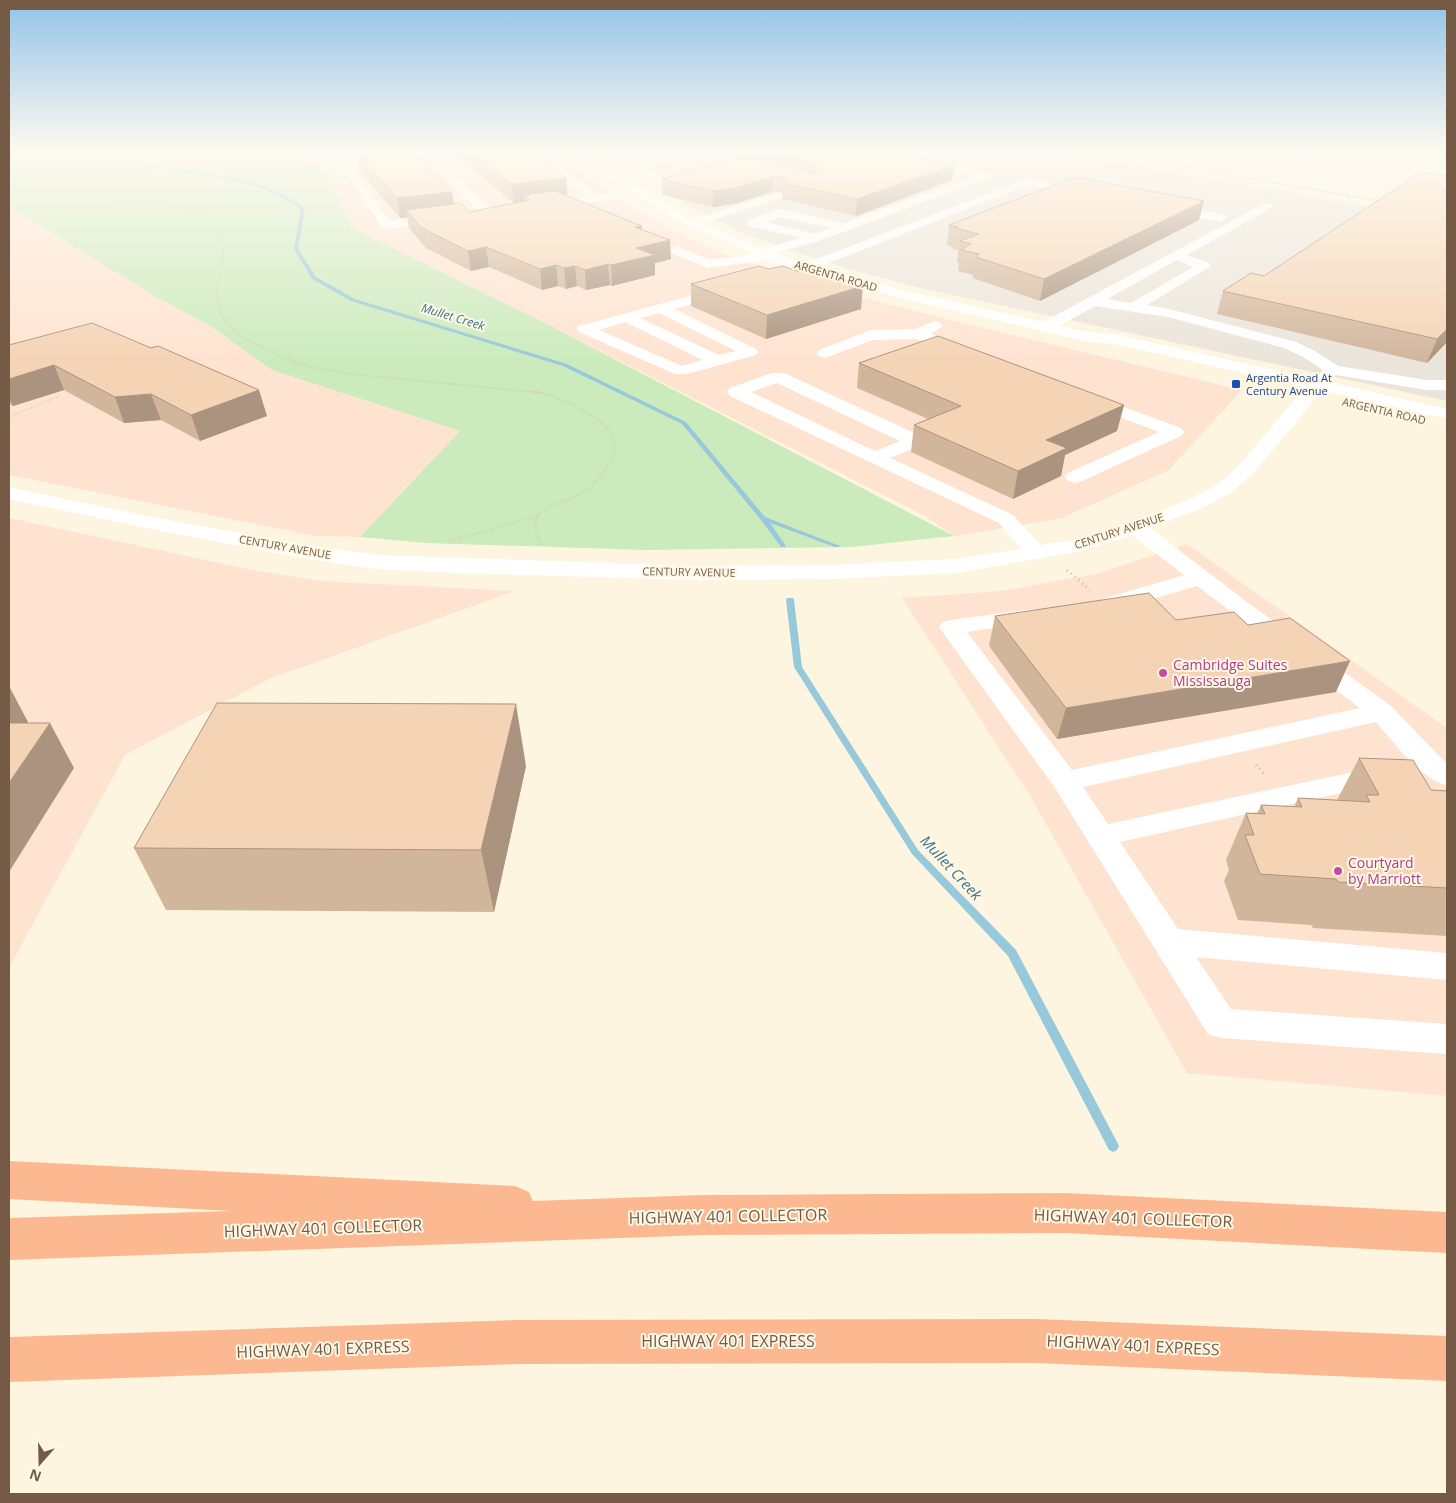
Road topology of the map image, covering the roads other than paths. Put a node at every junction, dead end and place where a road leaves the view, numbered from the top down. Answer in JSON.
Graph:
{"nodes":[{"id":1,"x":383,"y":220,"type":"edge"},
{"id":2,"x":434,"y":220,"type":"edge"},
{"id":3,"x":445,"y":220,"type":"edge"},
{"id":4,"x":687,"y":220,"type":"edge"},
{"id":5,"x":702,"y":220,"type":"edge"},
{"id":6,"x":760,"y":220,"type":"edge"},
{"id":7,"x":812,"y":220,"type":"edge"},
{"id":8,"x":863,"y":220,"type":"edge"},
{"id":9,"x":929,"y":220,"type":"edge"},
{"id":10,"x":1241,"y":220,"type":"edge"},
{"id":11,"x":693,"y":223,"type":"junction"},
{"id":12,"x":407,"y":226,"type":"edge"},
{"id":13,"x":844,"y":227,"type":"junction"},
{"id":14,"x":815,"y":238,"type":"junction"},
{"id":15,"x":857,"y":248,"type":"junction"},
{"id":16,"x":676,"y":250,"type":"dead end"},
{"id":17,"x":890,"y":251,"type":"dead end"},
{"id":18,"x":765,"y":254,"type":"junction"},
{"id":19,"x":1176,"y":255,"type":"junction"},
{"id":20,"x":806,"y":268,"type":"junction"},
{"id":21,"x":1092,"y":300,"type":"junction"},
{"id":22,"x":659,"y":307,"type":"junction"},
{"id":23,"x":1134,"y":307,"type":"junction"},
{"id":24,"x":968,"y":310,"type":"junction"},
{"id":25,"x":626,"y":317,"type":"junction"},
{"id":26,"x":1045,"y":327,"type":"junction"},
{"id":27,"x":918,"y":334,"type":"junction"},
{"id":28,"x":825,"y":353,"type":"dead end"},
{"id":29,"x":982,"y":359,"type":"edge"},
{"id":30,"x":718,"y":361,"type":"junction"},
{"id":31,"x":1333,"y":370,"type":"junction"},
{"id":32,"x":1447,"y":385,"type":"edge"},
{"id":33,"x":1312,"y":389,"type":"junction"},
{"id":34,"x":1074,"y":394,"type":"edge"},
{"id":35,"x":1447,"y":414,"type":"edge"},
{"id":36,"x":1447,"y":426,"type":"edge"},
{"id":37,"x":874,"y":458,"type":"junction"},
{"id":38,"x":1075,"y":477,"type":"dead end"},
{"id":39,"x":9,"y":493,"type":"edge"},
{"id":40,"x":1135,"y":527,"type":"junction"},
{"id":41,"x":1040,"y":551,"type":"junction"},
{"id":42,"x":1202,"y":577,"type":"junction"},
{"id":43,"x":1098,"y":607,"type":"edge"},
{"id":44,"x":1049,"y":614,"type":"edge"},
{"id":45,"x":1382,"y":712,"type":"junction"},
{"id":46,"x":1439,"y":771,"type":"edge"},
{"id":47,"x":1065,"y":781,"type":"junction"},
{"id":48,"x":1100,"y":836,"type":"junction"},
{"id":49,"x":1168,"y":941,"type":"junction"},
{"id":50,"x":1447,"y":966,"type":"edge"},
{"id":51,"x":1447,"y":1039,"type":"edge"},
{"id":52,"x":9,"y":1180,"type":"edge"},
{"id":53,"x":704,"y":1215,"type":"junction"},
{"id":54,"x":1447,"y":1233,"type":"edge"},
{"id":55,"x":9,"y":1239,"type":"edge"},
{"id":56,"x":9,"y":1360,"type":"edge"},
{"id":57,"x":1447,"y":1360,"type":"edge"}],
"edges":[{"from":1,"to":2,"type":"street"},
{"from":3,"to":12,"type":"street"},
{"from":4,"to":11,"type":"street","name":"ARGENTIA ROAD"},
{"from":5,"to":11,"type":"street"},
{"from":6,"to":14,"type":"street"},
{"from":7,"to":13,"type":"street"},
{"from":8,"to":13,"type":"street"},
{"from":9,"to":15,"type":"street"},
{"from":10,"to":19,"type":"street"},
{"from":11,"to":18,"type":"street","name":"ARGENTIA ROAD"},
{"from":13,"to":14,"type":"street"},
{"from":14,"to":18,"type":"street"},
{"from":15,"to":17,"type":"street"},
{"from":15,"to":20,"type":"street"},
{"from":16,"to":18,"type":"street"},
{"from":18,"to":20,"type":"street","name":"ARGENTIA ROAD"},
{"from":19,"to":21,"type":"street"},
{"from":19,"to":23,"type":"street"},
{"from":20,"to":22,"type":"street"},
{"from":20,"to":24,"type":"street","name":"ARGENTIA ROAD"},
{"from":21,"to":23,"type":"street"},
{"from":21,"to":26,"type":"street"},
{"from":22,"to":25,"type":"street"},
{"from":22,"to":30,"type":"street"},
{"from":23,"to":31,"type":"street"},
{"from":24,"to":26,"type":"street","name":"ARGENTIA ROAD"},
{"from":24,"to":27,"type":"street"},
{"from":25,"to":30,"type":"street"},
{"from":25,"to":30,"type":"street"},
{"from":26,"to":33,"type":"street","name":"ARGENTIA ROAD"},
{"from":27,"to":28,"type":"street"},
{"from":27,"to":29,"type":"street"},
{"from":31,"to":32,"type":"street"},
{"from":31,"to":33,"type":"street","name":"CENTURY AVENUE"},
{"from":33,"to":35,"type":"street","name":"ARGENTIA ROAD"},
{"from":33,"to":36,"type":"street","name":"ARGENTIA ROAD"},
{"from":33,"to":40,"type":"street","name":"CENTURY AVENUE"},
{"from":34,"to":38,"type":"street"},
{"from":37,"to":37,"type":"street"},
{"from":37,"to":41,"type":"street"},
{"from":39,"to":41,"type":"street","name":"CENTURY AVENUE"},
{"from":40,"to":41,"type":"street","name":"CENTURY AVENUE"},
{"from":40,"to":42,"type":"street"},
{"from":42,"to":43,"type":"street"},
{"from":42,"to":45,"type":"street"},
{"from":44,"to":47,"type":"street"},
{"from":45,"to":46,"type":"street"},
{"from":45,"to":47,"type":"street"},
{"from":46,"to":48,"type":"street"},
{"from":47,"to":48,"type":"street"},
{"from":48,"to":49,"type":"street"},
{"from":49,"to":50,"type":"street"},
{"from":49,"to":51,"type":"street"},
{"from":52,"to":53,"type":"highway"},
{"from":53,"to":54,"type":"highway","name":"HIGHWAY 401 COLLECTOR"},
{"from":53,"to":55,"type":"highway","name":"HIGHWAY 401 COLLECTOR"},
{"from":56,"to":57,"type":"highway","name":"HIGHWAY 401 EXPRESS"}]}
